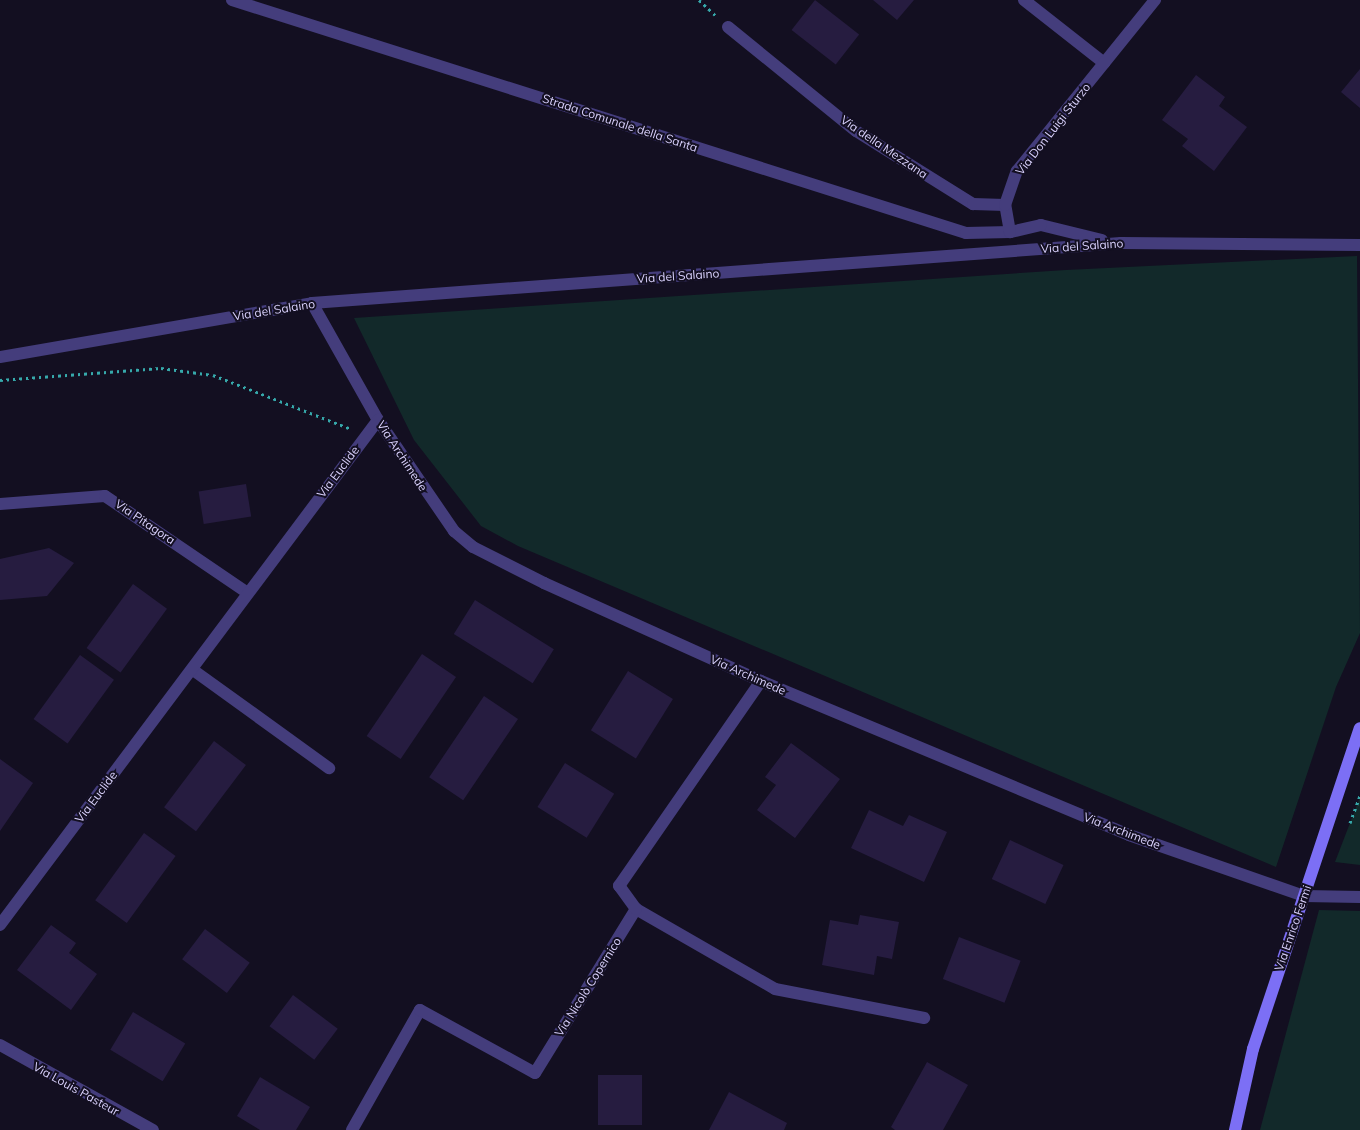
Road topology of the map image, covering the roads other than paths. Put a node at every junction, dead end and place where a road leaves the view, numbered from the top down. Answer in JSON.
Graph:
{"nodes":[{"id":1,"x":232,"y":0,"type":"edge"},
{"id":2,"x":1024,"y":0,"type":"edge"},
{"id":3,"x":1155,"y":0,"type":"edge"},
{"id":4,"x":728,"y":27,"type":"dead end"},
{"id":5,"x":1104,"y":63,"type":"junction"},
{"id":6,"x":1005,"y":205,"type":"junction"},
{"id":7,"x":1010,"y":232,"type":"junction"},
{"id":8,"x":1114,"y":243,"type":"junction"},
{"id":9,"x":1360,"y":245,"type":"edge"},
{"id":10,"x":312,"y":303,"type":"junction"},
{"id":11,"x":0,"y":357,"type":"edge"},
{"id":12,"x":378,"y":420,"type":"junction"},
{"id":13,"x":0,"y":504,"type":"edge"},
{"id":14,"x":246,"y":592,"type":"junction"},
{"id":15,"x":193,"y":670,"type":"junction"},
{"id":16,"x":761,"y":681,"type":"junction"},
{"id":17,"x":1360,"y":728,"type":"edge"},
{"id":18,"x":330,"y":768,"type":"dead end"},
{"id":19,"x":1304,"y":896,"type":"junction"},
{"id":20,"x":1360,"y":897,"type":"edge"},
{"id":21,"x":636,"y":909,"type":"junction"},
{"id":22,"x":0,"y":925,"type":"edge"},
{"id":23,"x":924,"y":1018,"type":"dead end"},
{"id":24,"x":0,"y":1045,"type":"edge"},
{"id":25,"x":153,"y":1130,"type":"edge"},
{"id":26,"x":352,"y":1130,"type":"edge"},
{"id":27,"x":1235,"y":1130,"type":"edge"}],
"edges":[{"from":1,"to":7,"type":"street","name":"Strada Comunale della Santa"},
{"from":2,"to":5,"type":"street"},
{"from":3,"to":5,"type":"street","name":"Via Don Luigi Sturzo"},
{"from":4,"to":6,"type":"street","name":"Via della Mezzana"},
{"from":5,"to":6,"type":"street","name":"Via Don Luigi Sturzo"},
{"from":6,"to":7,"type":"street","name":"Via Don Luigi Sturzo"},
{"from":7,"to":8,"type":"street"},
{"from":8,"to":9,"type":"street","name":"Via del Salaino"},
{"from":8,"to":10,"type":"street","name":"Via del Salaino"},
{"from":10,"to":11,"type":"street","name":"Via del Salaino"},
{"from":10,"to":12,"type":"street","name":"Via Archimede"},
{"from":12,"to":14,"type":"street","name":"Via Euclide"},
{"from":12,"to":16,"type":"street","name":"Via Archimede"},
{"from":13,"to":14,"type":"street","name":"Via Pitagora"},
{"from":14,"to":15,"type":"street","name":"Via Euclide"},
{"from":15,"to":18,"type":"street"},
{"from":15,"to":22,"type":"street","name":"Via Euclide"},
{"from":16,"to":19,"type":"street","name":"Via Archimede"},
{"from":16,"to":21,"type":"street"},
{"from":17,"to":19,"type":"street","name":"Via Enrico Fermi"},
{"from":19,"to":20,"type":"street","name":"Via Archimede"},
{"from":19,"to":27,"type":"street","name":"Via Enrico Fermi"},
{"from":21,"to":23,"type":"street"},
{"from":21,"to":26,"type":"street","name":"Via Nicolò Copernico"},
{"from":24,"to":25,"type":"street","name":"Via Louis Pasteur"}]}
